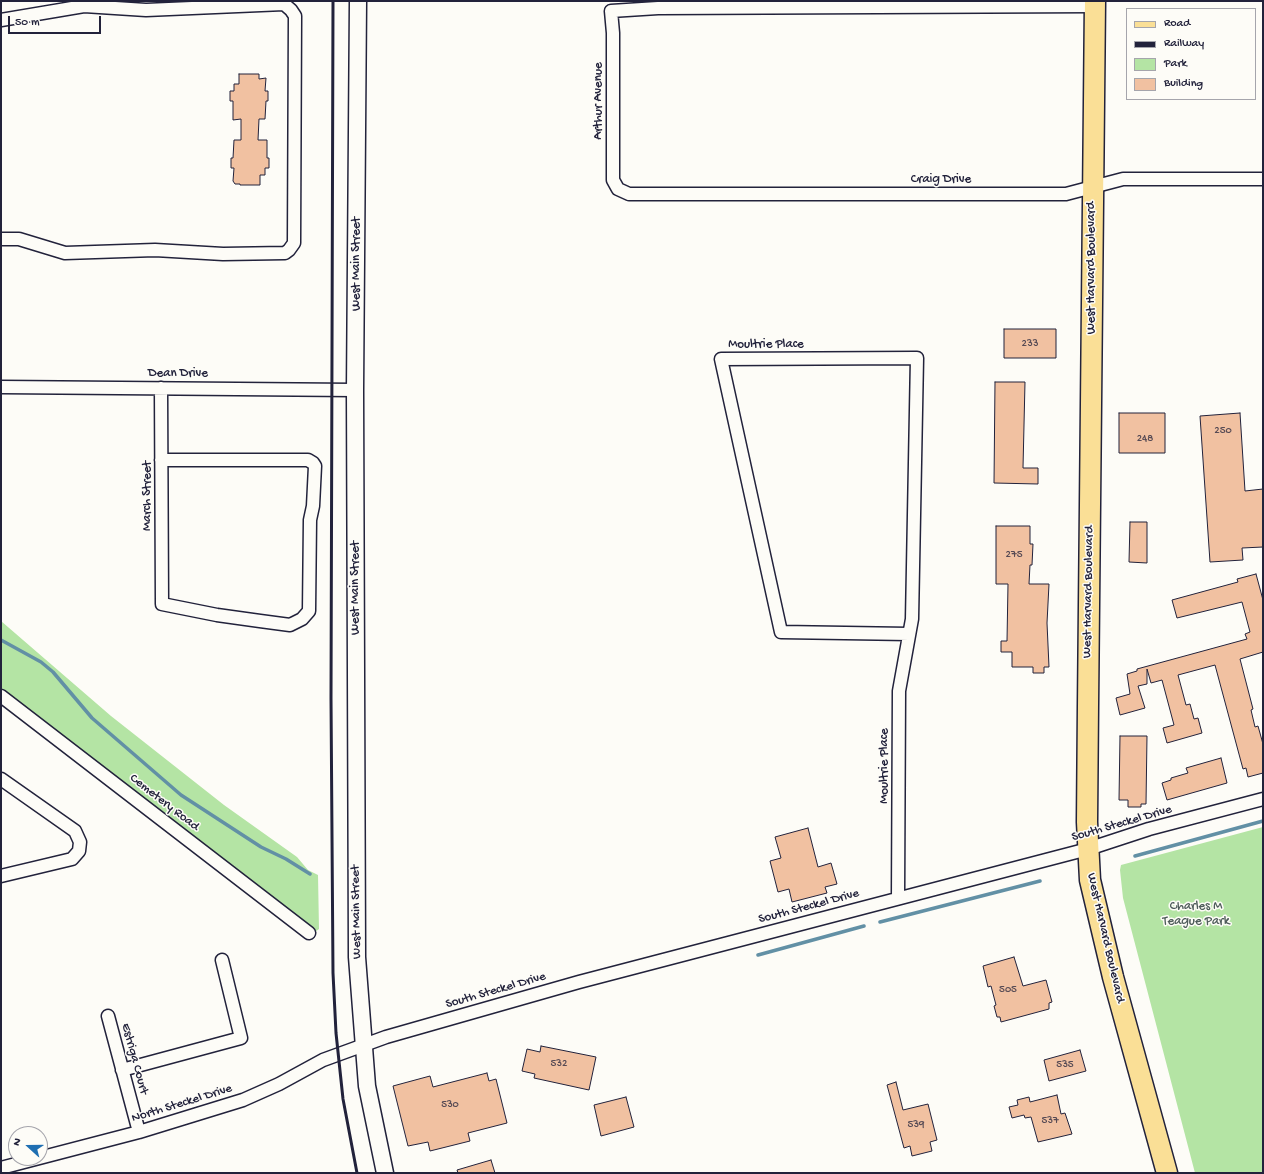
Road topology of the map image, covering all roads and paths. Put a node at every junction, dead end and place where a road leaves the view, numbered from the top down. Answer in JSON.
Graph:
{"nodes":[{"id":1,"x":358,"y":1,"type":"edge"},
{"id":2,"x":1095,"y":4,"type":"edge"},
{"id":3,"x":1,"y":20,"type":"edge"},
{"id":4,"x":1263,"y":179,"type":"edge"},
{"id":5,"x":1093,"y":187,"type":"junction"},
{"id":6,"x":618,"y":189,"type":"joint"},
{"id":7,"x":1,"y":238,"type":"edge"},
{"id":8,"x":1,"y":387,"type":"edge"},
{"id":9,"x":161,"y":388,"type":"junction"},
{"id":10,"x":355,"y":390,"type":"junction"},
{"id":11,"x":161,"y":460,"type":"junction"},
{"id":12,"x":909,"y":634,"type":"junction"},
{"id":13,"x":1,"y":696,"type":"edge"},
{"id":14,"x":1,"y":780,"type":"edge"},
{"id":15,"x":1263,"y":799,"type":"edge"},
{"id":16,"x":1088,"y":849,"type":"junction"},
{"id":17,"x":1,"y":876,"type":"edge"},
{"id":18,"x":898,"y":898,"type":"junction"},
{"id":19,"x":309,"y":933,"type":"dead end"},
{"id":20,"x":222,"y":960,"type":"dead end"},
{"id":21,"x":108,"y":1016,"type":"dead end"},
{"id":22,"x":364,"y":1046,"type":"junction"},
{"id":23,"x":122,"y":1070,"type":"junction"},
{"id":24,"x":139,"y":1132,"type":"junction"},
{"id":25,"x":1,"y":1168,"type":"edge"},
{"id":26,"x":385,"y":1173,"type":"edge"},
{"id":27,"x":1167,"y":1173,"type":"edge"}],
"edges":[{"from":1,"to":10,"type":"street","name":"West Main Street"},
{"from":2,"to":5,"type":"main road","name":"West Harvard Boulevard"},
{"from":2,"to":6,"type":"street","name":"Arthur Avenue"},
{"from":3,"to":7,"type":"street"},
{"from":4,"to":5,"type":"street","name":"Craig Drive"},
{"from":5,"to":6,"type":"street","name":"Craig Drive"},
{"from":5,"to":16,"type":"main road","name":"West Harvard Boulevard"},
{"from":8,"to":9,"type":"street","name":"Dean Drive"},
{"from":9,"to":10,"type":"street","name":"Dean Drive"},
{"from":9,"to":11,"type":"street","name":"March Street"},
{"from":10,"to":22,"type":"street","name":"West Main Street"},
{"from":11,"to":11,"type":"street","name":"March Street"},
{"from":12,"to":12,"type":"street","name":"Moultrie Place"},
{"from":12,"to":18,"type":"street","name":"Moultrie Place"},
{"from":13,"to":19,"type":"street","name":"Cemetery Road"},
{"from":14,"to":17,"type":"street"},
{"from":15,"to":16,"type":"street","name":"South Steckel Drive"},
{"from":16,"to":18,"type":"street","name":"South Steckel Drive"},
{"from":16,"to":27,"type":"main road","name":"West Harvard Boulevard"},
{"from":18,"to":22,"type":"street","name":"South Steckel Drive"},
{"from":20,"to":23,"type":"street"},
{"from":21,"to":23,"type":"street","name":"Estriga Court"},
{"from":22,"to":24,"type":"street","name":"North Steckel Drive"},
{"from":22,"to":26,"type":"street","name":"West Main Street"},
{"from":23,"to":24,"type":"street","name":"Estriga Court"},
{"from":24,"to":25,"type":"street","name":"North Steckel Drive"}]}
